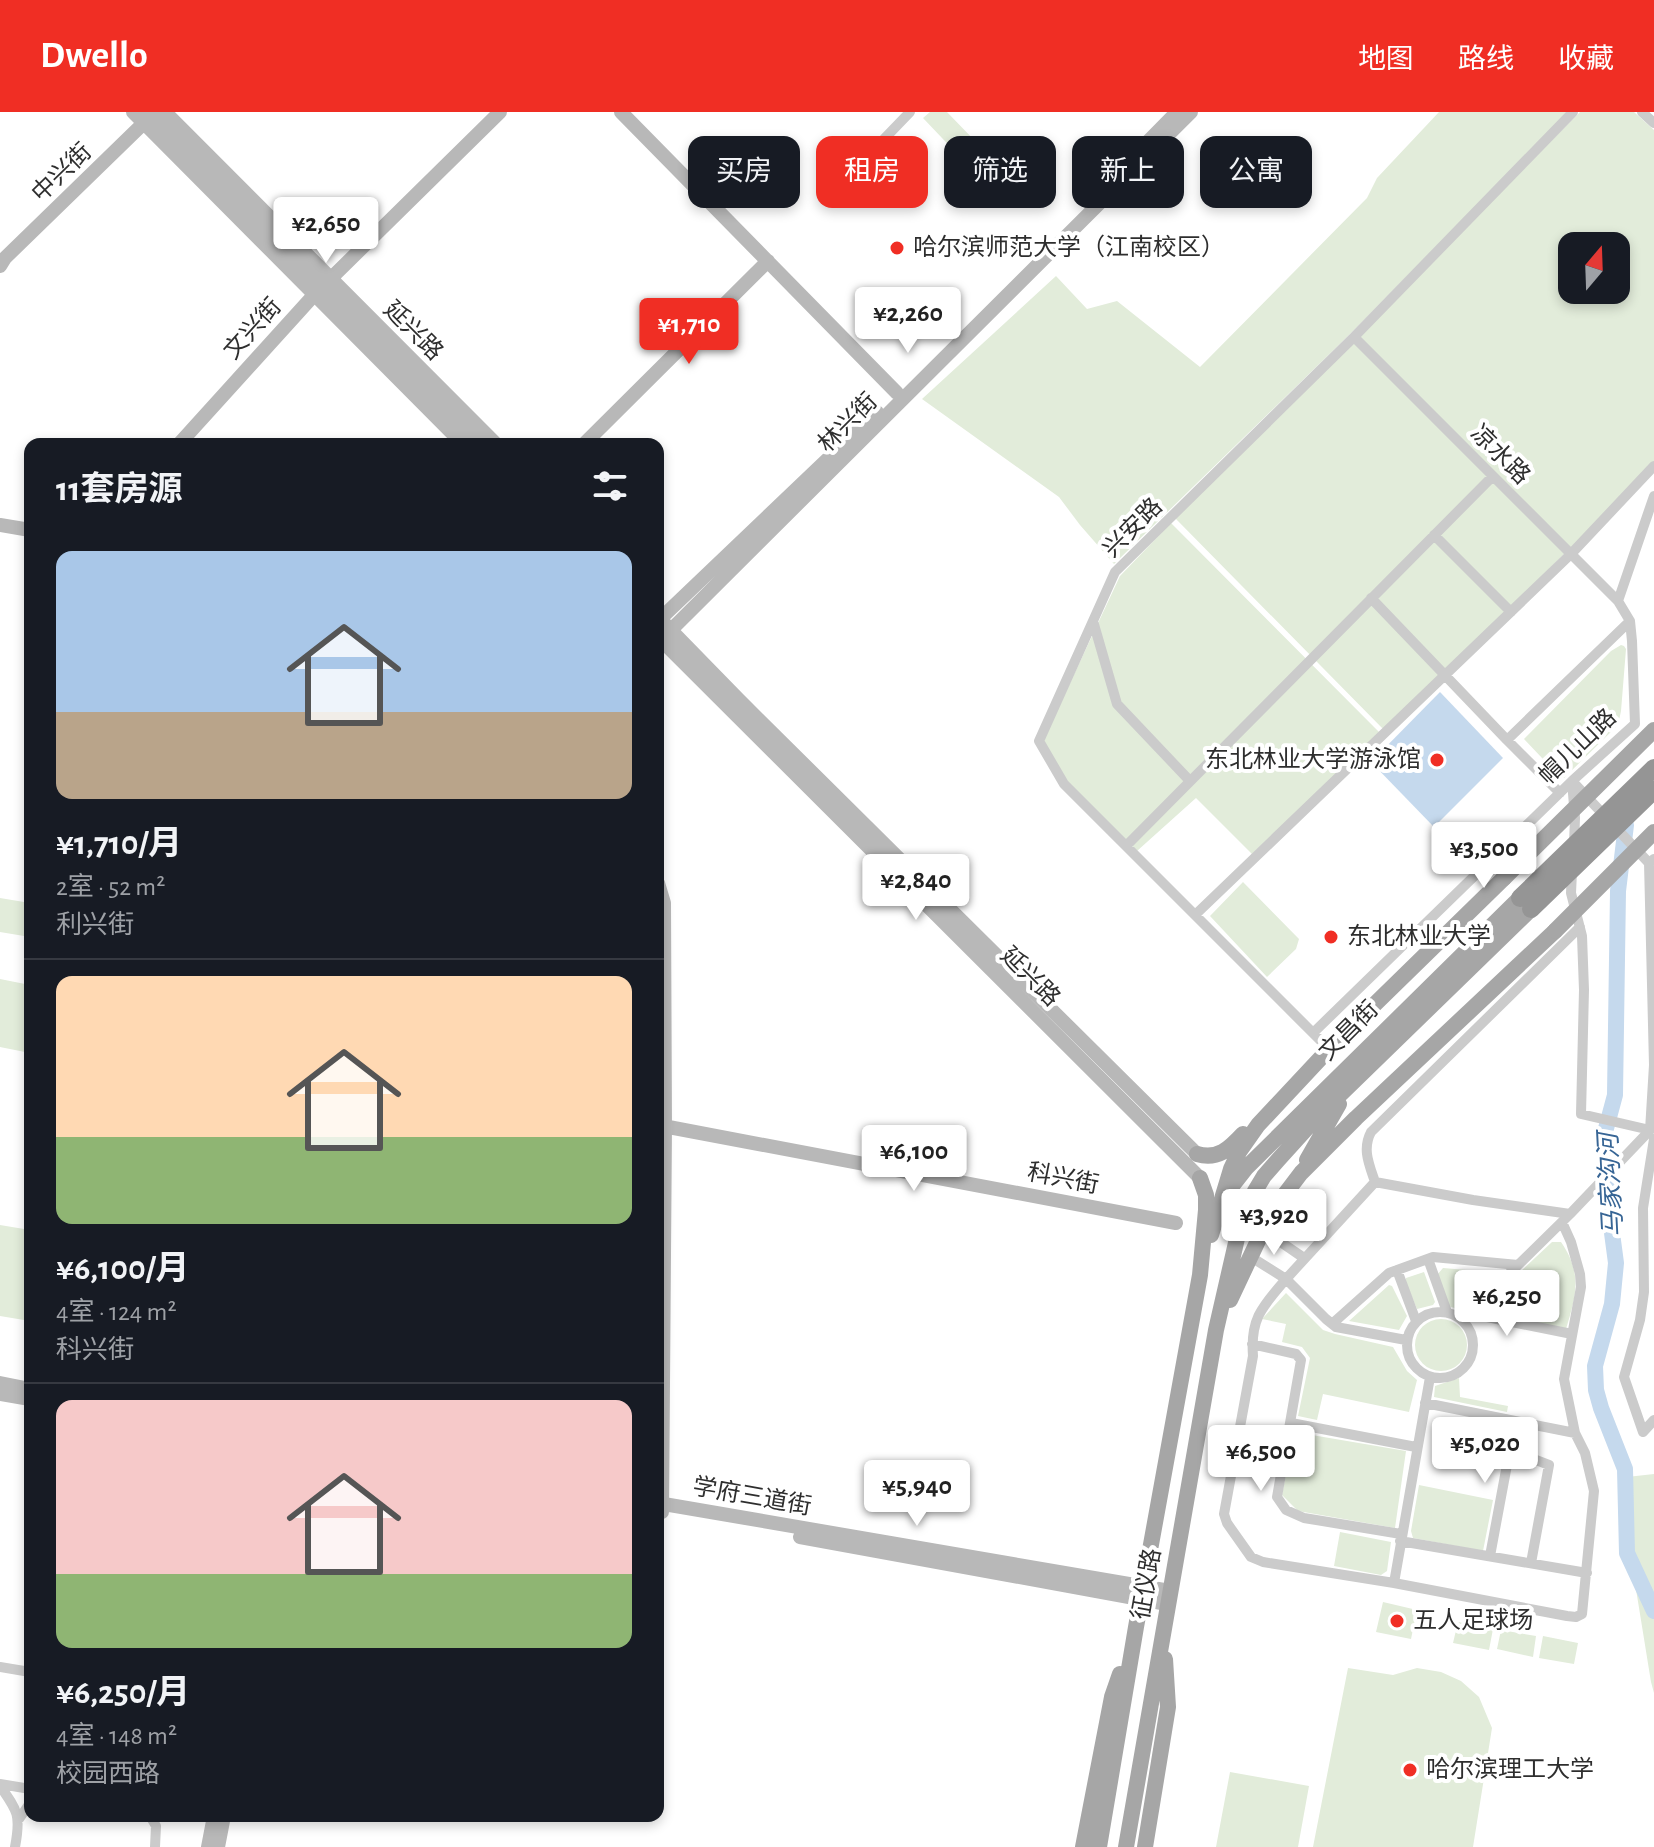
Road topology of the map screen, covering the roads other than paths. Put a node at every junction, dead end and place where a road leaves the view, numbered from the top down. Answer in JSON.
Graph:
{"nodes":[{"id":1,"x":133,"y":112,"type":"edge"},
{"id":2,"x":500,"y":112,"type":"edge"},
{"id":3,"x":621,"y":112,"type":"edge"},
{"id":4,"x":910,"y":112,"type":"edge"},
{"id":5,"x":1177,"y":112,"type":"edge"},
{"id":6,"x":1191,"y":112,"type":"edge"},
{"id":7,"x":1573,"y":112,"type":"edge"},
{"id":8,"x":1642,"y":112,"type":"edge"},
{"id":9,"x":153,"y":115,"type":"edge"},
{"id":10,"x":1654,"y":123,"type":"edge"},
{"id":11,"x":887,"y":136,"type":"edge"},
{"id":12,"x":768,"y":261,"type":"junction"},
{"id":13,"x":0,"y":266,"type":"edge"},
{"id":14,"x":322,"y":287,"type":"junction"},
{"id":15,"x":1354,"y":337,"type":"junction"},
{"id":16,"x":897,"y":393,"type":"junction"},
{"id":17,"x":184,"y":438,"type":"edge"},
{"id":18,"x":458,"y":438,"type":"edge"},
{"id":19,"x":472,"y":438,"type":"edge"},
{"id":20,"x":489,"y":438,"type":"edge"},
{"id":21,"x":590,"y":438,"type":"edge"},
{"id":22,"x":1654,"y":466,"type":"edge"},
{"id":23,"x":1493,"y":476,"type":"junction"},
{"id":24,"x":1654,"y":496,"type":"edge"},
{"id":25,"x":0,"y":525,"type":"edge"},
{"id":26,"x":24,"y":529,"type":"edge"},
{"id":27,"x":0,"y":533,"type":"edge"},
{"id":28,"x":1434,"y":535,"type":"junction"},
{"id":29,"x":24,"y":537,"type":"edge"},
{"id":30,"x":1571,"y":554,"type":"junction"},
{"id":31,"x":1371,"y":598,"type":"junction"},
{"id":32,"x":1618,"y":601,"type":"junction"},
{"id":33,"x":1511,"y":612,"type":"junction"},
{"id":34,"x":1093,"y":621,"type":"junction"},
{"id":35,"x":1630,"y":621,"type":"junction"},
{"id":36,"x":664,"y":626,"type":"edge"},
{"id":37,"x":664,"y":626,"type":"edge"},
{"id":38,"x":664,"y":632,"type":"edge"},
{"id":39,"x":664,"y":632,"type":"edge"},
{"id":40,"x":1445,"y":676,"type":"junction"},
{"id":41,"x":1654,"y":730,"type":"edge"},
{"id":42,"x":1507,"y":740,"type":"junction"},
{"id":43,"x":1654,"y":768,"type":"edge"},
{"id":44,"x":1190,"y":781,"type":"junction"},
{"id":45,"x":1572,"y":781,"type":"junction"},
{"id":46,"x":1654,"y":790,"type":"edge"},
{"id":47,"x":1560,"y":793,"type":"junction"},
{"id":48,"x":1654,"y":832,"type":"edge"},
{"id":49,"x":1126,"y":846,"type":"junction"},
{"id":50,"x":1652,"y":861,"type":"edge"},
{"id":51,"x":1525,"y":903,"type":"junction"},
{"id":52,"x":1195,"y":915,"type":"junction"},
{"id":53,"x":1580,"y":927,"type":"junction"},
{"id":54,"x":1468,"y":947,"type":"junction"},
{"id":55,"x":1368,"y":1013,"type":"junction"},
{"id":56,"x":1313,"y":1033,"type":"junction"},
{"id":57,"x":1324,"y":1055,"type":"junction"},
{"id":58,"x":1654,"y":1065,"type":"edge"},
{"id":59,"x":1347,"y":1089,"type":"junction"},
{"id":60,"x":664,"y":1127,"type":"edge"},
{"id":61,"x":1653,"y":1132,"type":"edge"},
{"id":62,"x":1197,"y":1154,"type":"joint"},
{"id":63,"x":1302,"y":1172,"type":"junction"},
{"id":64,"x":1200,"y":1178,"type":"joint"},
{"id":65,"x":1375,"y":1182,"type":"junction"},
{"id":66,"x":1220,"y":1205,"type":"junction"},
{"id":67,"x":1566,"y":1218,"type":"junction"},
{"id":68,"x":1176,"y":1223,"type":"dead end"},
{"id":69,"x":1263,"y":1230,"type":"junction"},
{"id":70,"x":1251,"y":1257,"type":"junction"},
{"id":71,"x":1304,"y":1258,"type":"junction"},
{"id":72,"x":1428,"y":1259,"type":"junction"},
{"id":73,"x":1518,"y":1265,"type":"junction"},
{"id":74,"x":1397,"y":1270,"type":"junction"},
{"id":75,"x":1200,"y":1275,"type":"junction"},
{"id":76,"x":1286,"y":1279,"type":"junction"},
{"id":77,"x":1484,"y":1299,"type":"junction"},
{"id":78,"x":1447,"y":1312,"type":"junction"},
{"id":79,"x":1462,"y":1320,"type":"junction"},
{"id":80,"x":1416,"y":1321,"type":"junction"},
{"id":81,"x":1332,"y":1324,"type":"junction"},
{"id":82,"x":1216,"y":1330,"type":"junction"},
{"id":83,"x":1572,"y":1334,"type":"junction"},
{"id":84,"x":1406,"y":1340,"type":"junction"},
{"id":85,"x":1252,"y":1344,"type":"junction"},
{"id":86,"x":1430,"y":1377,"type":"junction"},
{"id":87,"x":0,"y":1383,"type":"edge"},
{"id":88,"x":24,"y":1388,"type":"edge"},
{"id":89,"x":0,"y":1394,"type":"edge"},
{"id":90,"x":24,"y":1398,"type":"edge"},
{"id":91,"x":1425,"y":1403,"type":"junction"},
{"id":92,"x":1654,"y":1420,"type":"edge"},
{"id":93,"x":1515,"y":1422,"type":"junction"},
{"id":94,"x":1291,"y":1423,"type":"junction"},
{"id":95,"x":1575,"y":1433,"type":"junction"},
{"id":96,"x":1416,"y":1447,"type":"junction"},
{"id":97,"x":1508,"y":1449,"type":"junction"},
{"id":98,"x":664,"y":1509,"type":"edge"},
{"id":99,"x":1401,"y":1538,"type":"junction"},
{"id":100,"x":1490,"y":1556,"type":"junction"},
{"id":101,"x":1531,"y":1563,"type":"junction"},
{"id":102,"x":1587,"y":1573,"type":"junction"},
{"id":103,"x":1394,"y":1583,"type":"junction"},
{"id":104,"x":1143,"y":1593,"type":"junction"},
{"id":105,"x":1169,"y":1598,"type":"junction"},
{"id":106,"x":1136,"y":1627,"type":"junction"},
{"id":107,"x":1163,"y":1631,"type":"junction"},
{"id":108,"x":0,"y":1667,"type":"edge"},
{"id":109,"x":24,"y":1671,"type":"edge"},
{"id":110,"x":0,"y":1785,"type":"edge"},
{"id":111,"x":24,"y":1788,"type":"edge"},
{"id":112,"x":24,"y":1812,"type":"edge"},
{"id":113,"x":19,"y":1819,"type":"junction"},
{"id":114,"x":154,"y":1822,"type":"edge"},
{"id":115,"x":213,"y":1822,"type":"edge"},
{"id":116,"x":223,"y":1822,"type":"edge"},
{"id":117,"x":15,"y":1847,"type":"edge"},
{"id":118,"x":155,"y":1847,"type":"edge"},
{"id":119,"x":208,"y":1847,"type":"edge"},
{"id":120,"x":218,"y":1847,"type":"edge"},
{"id":121,"x":1083,"y":1847,"type":"edge"},
{"id":122,"x":1099,"y":1847,"type":"edge"},
{"id":123,"x":1126,"y":1847,"type":"edge"},
{"id":124,"x":1145,"y":1847,"type":"edge"}],
"edges":[{"from":1,"to":9,"type":"main road","name":"延兴路"},
{"from":2,"to":14,"type":"main road","name":"文兴街"},
{"from":3,"to":12,"type":"main road"},
{"from":4,"to":11,"type":"street"},
{"from":5,"to":16,"type":"main road","name":"林兴街"},
{"from":6,"to":37,"type":"main road","name":"林兴街"},
{"from":7,"to":15,"type":"street","name":"兴安路"},
{"from":8,"to":10,"type":"street"},
{"from":9,"to":13,"type":"main road","name":"中兴街"},
{"from":9,"to":14,"type":"main road","name":"延兴路"},
{"from":9,"to":14,"type":"main road","name":"延兴路"},
{"from":12,"to":16,"type":"main road"},
{"from":12,"to":21,"type":"main road"},
{"from":14,"to":17,"type":"main road","name":"文兴街"},
{"from":14,"to":18,"type":"main road","name":"延兴路"},
{"from":14,"to":19,"type":"main road"},
{"from":14,"to":20,"type":"main road","name":"延兴路"},
{"from":15,"to":23,"type":"street","name":"凉水路"},
{"from":15,"to":34,"type":"street","name":"兴安路"},
{"from":16,"to":36,"type":"main road","name":"林兴街"},
{"from":22,"to":30,"type":"street"},
{"from":23,"to":28,"type":"street"},
{"from":23,"to":30,"type":"street","name":"凉水路"},
{"from":24,"to":32,"type":"street"},
{"from":25,"to":26,"type":"main road"},
{"from":27,"to":29,"type":"main road"},
{"from":28,"to":31,"type":"street"},
{"from":28,"to":33,"type":"street"},
{"from":30,"to":32,"type":"street","name":"凉水路"},
{"from":30,"to":33,"type":"street"},
{"from":31,"to":40,"type":"street"},
{"from":31,"to":44,"type":"street"},
{"from":32,"to":35,"type":"street","name":"帽儿山路"},
{"from":33,"to":40,"type":"street"},
{"from":34,"to":44,"type":"street"},
{"from":34,"to":49,"type":"street","name":"兴安路"},
{"from":35,"to":42,"type":"street"},
{"from":35,"to":45,"type":"street","name":"帽儿山路"},
{"from":38,"to":62,"type":"main road","name":"延兴路"},
{"from":39,"to":64,"type":"main road","name":"延兴路"},
{"from":40,"to":42,"type":"street"},
{"from":40,"to":52,"type":"street"},
{"from":41,"to":55,"type":"main road","bridge":true},
{"from":42,"to":47,"type":"street"},
{"from":43,"to":51,"type":"highway","bridge":true},
{"from":44,"to":49,"type":"street"},
{"from":45,"to":47,"type":"street","name":"帽儿山路"},
{"from":45,"to":50,"type":"street","bridge":true},
{"from":45,"to":53,"type":"street"},
{"from":46,"to":51,"type":"highway","bridge":true},
{"from":47,"to":56,"type":"street","name":"帽儿山路"},
{"from":48,"to":63,"type":"main road","bridge":true},
{"from":49,"to":52,"type":"street","name":"兴安路"},
{"from":50,"to":58,"type":"street"},
{"from":51,"to":54,"type":"main road","name":"文昌街"},
{"from":51,"to":59,"type":"main road","name":"文昌街"},
{"from":52,"to":56,"type":"street","name":"兴安路"},
{"from":53,"to":61,"type":"street"},
{"from":53,"to":65,"type":"street"},
{"from":54,"to":55,"type":"main road"},
{"from":54,"to":66,"type":"main road","name":"文昌街"},
{"from":55,"to":57,"type":"main road"},
{"from":56,"to":57,"type":"street","name":"兴安路"},
{"from":57,"to":62,"type":"main road"},
{"from":57,"to":66,"type":"main road"},
{"from":58,"to":61,"type":"street"},
{"from":59,"to":63,"type":"main road"},
{"from":59,"to":82,"type":"main road","name":"文昌街"},
{"from":60,"to":68,"type":"main road","name":"科兴街"},
{"from":61,"to":67,"type":"street"},
{"from":61,"to":92,"type":"street"},
{"from":63,"to":69,"type":"main road"},
{"from":64,"to":75,"type":"main road"},
{"from":65,"to":67,"type":"street"},
{"from":65,"to":71,"type":"street"},
{"from":66,"to":75,"type":"main road"},
{"from":67,"to":73,"type":"street"},
{"from":67,"to":83,"type":"street"},
{"from":69,"to":70,"type":"main road"},
{"from":69,"to":71,"type":"street"},
{"from":70,"to":76,"type":"street"},
{"from":70,"to":82,"type":"main road"},
{"from":71,"to":76,"type":"street"},
{"from":72,"to":73,"type":"street"},
{"from":72,"to":74,"type":"street"},
{"from":72,"to":78,"type":"street"},
{"from":73,"to":77,"type":"street"},
{"from":74,"to":80,"type":"street"},
{"from":74,"to":81,"type":"street"},
{"from":75,"to":104,"type":"main road"},
{"from":76,"to":81,"type":"street"},
{"from":76,"to":85,"type":"street"},
{"from":77,"to":79,"type":"street"},
{"from":77,"to":83,"type":"street"},
{"from":78,"to":79,"type":"street"},
{"from":78,"to":80,"type":"street"},
{"from":79,"to":86,"type":"street"},
{"from":80,"to":84,"type":"street"},
{"from":81,"to":84,"type":"street"},
{"from":82,"to":105,"type":"main road","name":"征仪路"},
{"from":83,"to":95,"type":"street"},
{"from":84,"to":86,"type":"street"},
{"from":85,"to":94,"type":"street"},
{"from":85,"to":103,"type":"street"},
{"from":86,"to":91,"type":"street"},
{"from":87,"to":88,"type":"main road"},
{"from":89,"to":90,"type":"main road"},
{"from":91,"to":93,"type":"street"},
{"from":91,"to":96,"type":"street"},
{"from":93,"to":95,"type":"street"},
{"from":93,"to":97,"type":"street"},
{"from":94,"to":96,"type":"street"},
{"from":94,"to":99,"type":"street"},
{"from":95,"to":102,"type":"street"},
{"from":96,"to":99,"type":"street"},
{"from":97,"to":100,"type":"street"},
{"from":97,"to":101,"type":"street"},
{"from":98,"to":104,"type":"main road","name":"学府三道街"},
{"from":99,"to":100,"type":"street"},
{"from":99,"to":103,"type":"street"},
{"from":100,"to":101,"type":"street"},
{"from":101,"to":102,"type":"street"},
{"from":102,"to":103,"type":"street"},
{"from":104,"to":105,"type":"main road","name":"学府三道街"},
{"from":104,"to":106,"type":"main road"},
{"from":105,"to":107,"type":"main road","name":"征仪路"},
{"from":106,"to":121,"type":"main road"},
{"from":106,"to":122,"type":"main road"},
{"from":107,"to":123,"type":"main road","name":"征仪路"},
{"from":107,"to":124,"type":"main road"},
{"from":108,"to":109,"type":"street"},
{"from":110,"to":111,"type":"street"},
{"from":110,"to":113,"type":"street"},
{"from":112,"to":113,"type":"street"},
{"from":113,"to":117,"type":"street"},
{"from":114,"to":118,"type":"street"},
{"from":115,"to":119,"type":"main road"},
{"from":116,"to":120,"type":"main road"}]}
